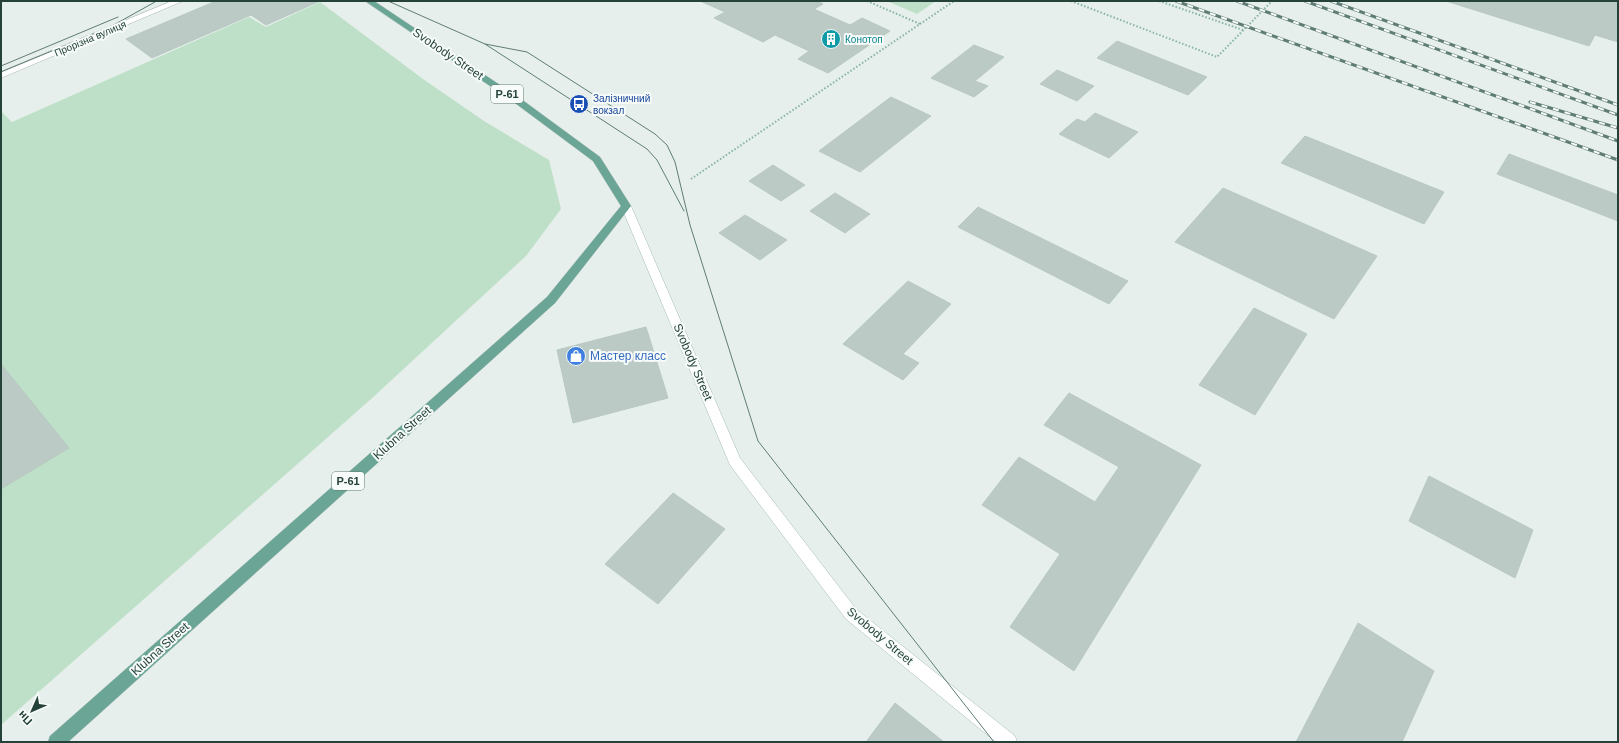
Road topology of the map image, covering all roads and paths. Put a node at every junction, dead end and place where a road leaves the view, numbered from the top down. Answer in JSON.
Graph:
{"nodes":[{"id":1,"x":178,"y":1,"type":"edge"},
{"id":2,"x":369,"y":1,"type":"edge"},
{"id":3,"x":867,"y":1,"type":"edge"},
{"id":4,"x":954,"y":1,"type":"edge"},
{"id":5,"x":1072,"y":1,"type":"edge"},
{"id":6,"x":1159,"y":1,"type":"edge"},
{"id":7,"x":1272,"y":1,"type":"edge"},
{"id":8,"x":921,"y":24,"type":"junction"},
{"id":9,"x":1243,"y":30,"type":"junction"},
{"id":10,"x":1,"y":75,"type":"edge"},
{"id":11,"x":691,"y":179,"type":"dead end"},
{"id":12,"x":626,"y":206,"type":"junction"},
{"id":13,"x":56,"y":742,"type":"edge"},
{"id":14,"x":1010,"y":742,"type":"edge"}],
"edges":[{"from":1,"to":10,"type":"street","name":"Прорізна вулиця"},
{"from":2,"to":12,"type":"main road","name":"Svobody Street","number":"Р-61"},
{"from":3,"to":8,"type":"path"},
{"from":4,"to":8,"type":"path"},
{"from":5,"to":9,"type":"path"},
{"from":6,"to":9,"type":"path"},
{"from":7,"to":9,"type":"path"},
{"from":8,"to":11,"type":"path"},
{"from":12,"to":13,"type":"main road","name":"Klubna Street","number":"Р-61"},
{"from":12,"to":14,"type":"street","name":"Svobody Street"}]}
